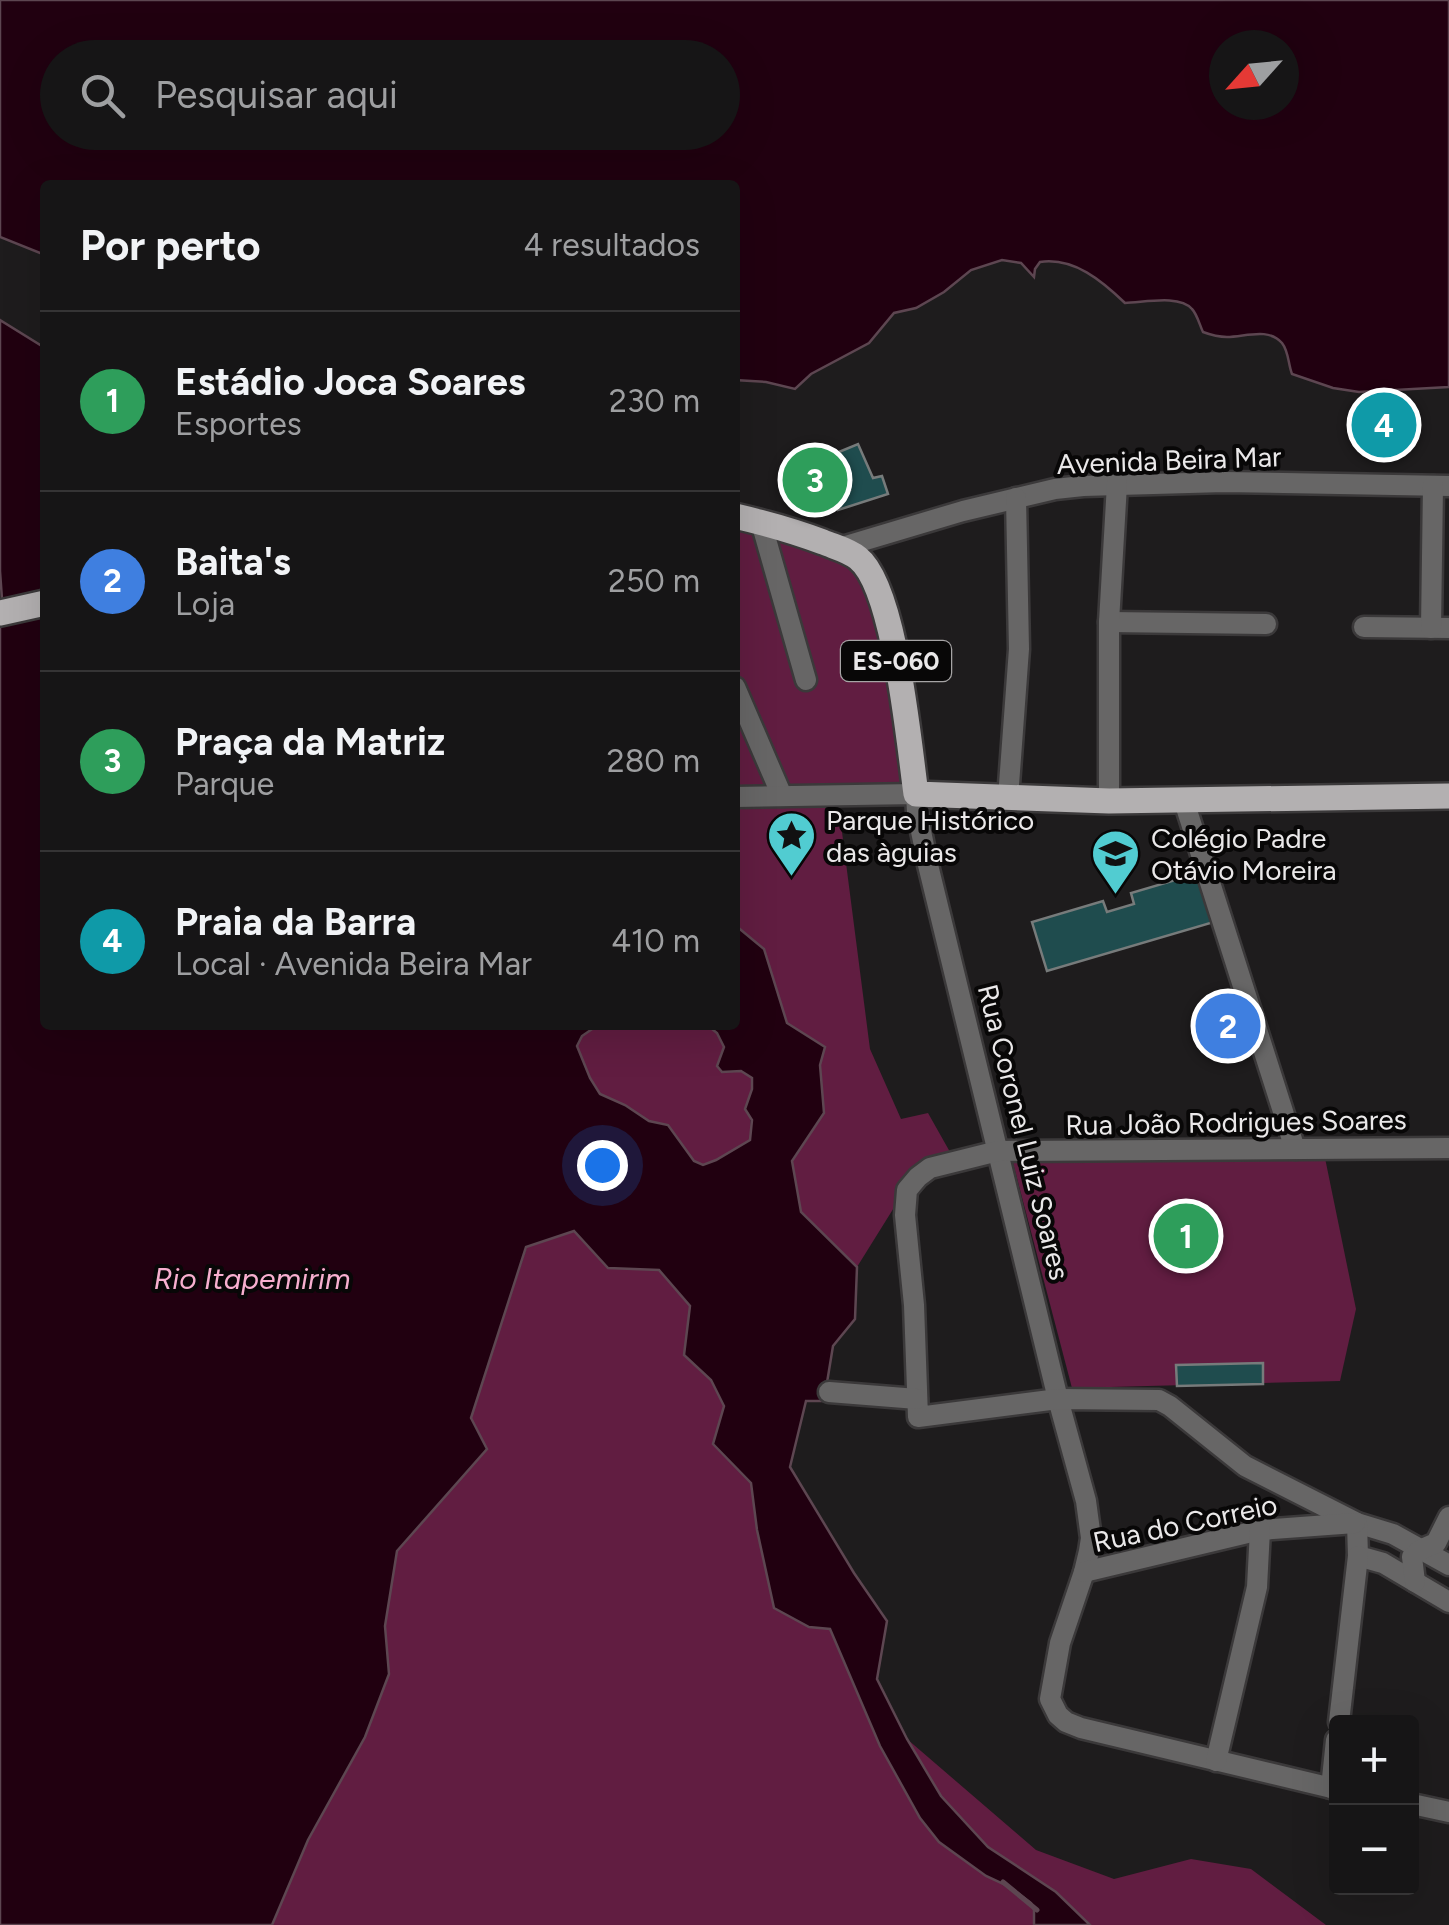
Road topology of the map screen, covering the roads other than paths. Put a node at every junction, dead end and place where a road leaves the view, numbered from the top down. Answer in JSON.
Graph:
{"nodes":[{"id":1,"x":1116,"y":484,"type":"junction"},
{"id":2,"x":1441,"y":486,"type":"edge"},
{"id":3,"x":1016,"y":498,"type":"junction"},
{"id":4,"x":740,"y":517,"type":"edge"},
{"id":5,"x":761,"y":522,"type":"junction"},
{"id":6,"x":839,"y":548,"type":"junction"},
{"id":7,"x":40,"y":604,"type":"edge"},
{"id":8,"x":0,"y":613,"type":"edge"},
{"id":9,"x":1110,"y":622,"type":"junction"},
{"id":10,"x":1266,"y":624,"type":"dead end"},
{"id":11,"x":1364,"y":627,"type":"dead end"},
{"id":12,"x":1440,"y":628,"type":"edge"},
{"id":13,"x":806,"y":680,"type":"dead end"},
{"id":14,"x":740,"y":699,"type":"edge"},
{"id":15,"x":916,"y":794,"type":"junction"},
{"id":16,"x":782,"y":796,"type":"junction"},
{"id":17,"x":1449,"y":796,"type":"edge"},
{"id":18,"x":740,"y":797,"type":"edge"},
{"id":19,"x":1008,"y":798,"type":"junction"},
{"id":20,"x":1183,"y":798,"type":"junction"},
{"id":21,"x":1109,"y":800,"type":"junction"},
{"id":22,"x":1449,"y":1148,"type":"edge"},
{"id":23,"x":1294,"y":1150,"type":"junction"},
{"id":24,"x":998,"y":1151,"type":"junction"},
{"id":25,"x":829,"y":1392,"type":"dead end"},
{"id":26,"x":1058,"y":1399,"type":"junction"},
{"id":27,"x":917,"y":1408,"type":"junction"},
{"id":28,"x":1449,"y":1517,"type":"edge"},
{"id":29,"x":1357,"y":1523,"type":"junction"},
{"id":30,"x":1260,"y":1530,"type":"junction"},
{"id":31,"x":1420,"y":1550,"type":"junction"},
{"id":32,"x":1358,"y":1556,"type":"junction"},
{"id":33,"x":1449,"y":1565,"type":"edge"},
{"id":34,"x":1084,"y":1572,"type":"junction"},
{"id":35,"x":1415,"y":1582,"type":"junction"},
{"id":36,"x":1449,"y":1602,"type":"edge"},
{"id":37,"x":1339,"y":1715,"type":"edge"},
{"id":38,"x":1216,"y":1761,"type":"junction"},
{"id":39,"x":1329,"y":1787,"type":"edge"},
{"id":40,"x":1417,"y":1805,"type":"edge"},
{"id":41,"x":1449,"y":1812,"type":"edge"}],
"edges":[{"from":1,"to":2,"type":"street","name":"Avenida Beira Mar"},
{"from":1,"to":3,"type":"street","name":"Avenida Beira Mar"},
{"from":1,"to":9,"type":"street"},
{"from":2,"to":12,"type":"street"},
{"from":3,"to":6,"type":"street","name":"Avenida Beira Mar"},
{"from":3,"to":19,"type":"street"},
{"from":4,"to":5,"type":"main road","number":"ES-060"},
{"from":5,"to":6,"type":"main road","number":"ES-060"},
{"from":5,"to":13,"type":"street"},
{"from":6,"to":15,"type":"main road","name":"Rua Coronel Luiz Soares","number":"ES-060"},
{"from":7,"to":8,"type":"main road"},
{"from":9,"to":10,"type":"street"},
{"from":9,"to":21,"type":"street"},
{"from":11,"to":12,"type":"street"},
{"from":14,"to":16,"type":"street"},
{"from":15,"to":16,"type":"street"},
{"from":15,"to":19,"type":"main road"},
{"from":15,"to":24,"type":"street","name":"Rua Coronel Luiz Soares"},
{"from":16,"to":18,"type":"street"},
{"from":17,"to":20,"type":"main road"},
{"from":19,"to":21,"type":"main road"},
{"from":20,"to":21,"type":"main road"},
{"from":20,"to":23,"type":"street"},
{"from":22,"to":23,"type":"street","name":"Rua João Rodrigues Soares"},
{"from":23,"to":24,"type":"street","name":"Rua João Rodrigues Soares"},
{"from":24,"to":26,"type":"street","name":"Rua Coronel Luiz Soares"},
{"from":24,"to":27,"type":"street","name":"Rua João Rodrigues Soares"},
{"from":25,"to":27,"type":"street"},
{"from":26,"to":27,"type":"street"},
{"from":26,"to":29,"type":"street"},
{"from":26,"to":34,"type":"street","name":"Rua Coronel Luiz Soares"},
{"from":28,"to":31,"type":"street"},
{"from":29,"to":30,"type":"street","name":"Rua do Correio"},
{"from":29,"to":31,"type":"street"},
{"from":29,"to":32,"type":"street"},
{"from":30,"to":34,"type":"street","name":"Rua do Correio"},
{"from":30,"to":38,"type":"street"},
{"from":31,"to":33,"type":"street"},
{"from":31,"to":35,"type":"street"},
{"from":32,"to":35,"type":"street"},
{"from":32,"to":37,"type":"street"},
{"from":34,"to":38,"type":"street","name":"Rua Coronel Luiz Soares"},
{"from":35,"to":36,"type":"street"},
{"from":38,"to":39,"type":"street"},
{"from":40,"to":41,"type":"street"}]}
